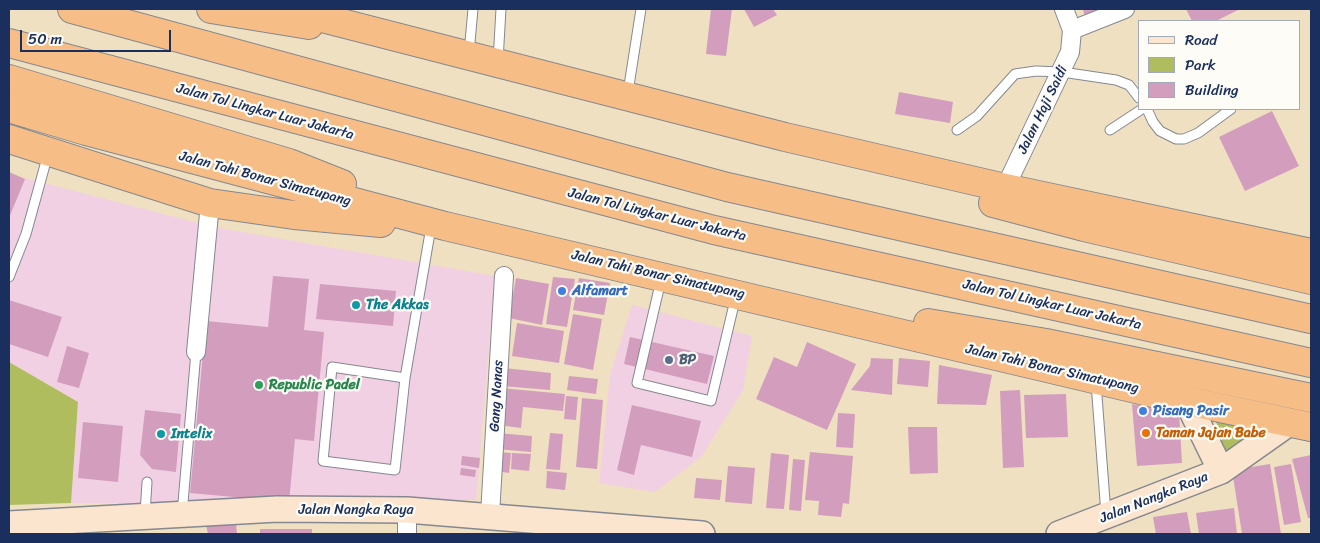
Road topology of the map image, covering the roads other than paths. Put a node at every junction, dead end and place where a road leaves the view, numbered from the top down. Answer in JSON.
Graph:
{"nodes":[{"id":1,"x":72,"y":9,"type":"edge"},
{"id":2,"x":211,"y":9,"type":"edge"},
{"id":3,"x":287,"y":9,"type":"edge"},
{"id":4,"x":324,"y":9,"type":"edge"},
{"id":5,"x":473,"y":9,"type":"edge"},
{"id":6,"x":501,"y":9,"type":"edge"},
{"id":7,"x":641,"y":9,"type":"edge"},
{"id":8,"x":1064,"y":9,"type":"edge"},
{"id":9,"x":1125,"y":9,"type":"edge"},
{"id":10,"x":1072,"y":30,"type":"junction"},
{"id":11,"x":399,"y":38,"type":"junction"},
{"id":12,"x":9,"y":43,"type":"edge"},
{"id":13,"x":468,"y":56,"type":"junction"},
{"id":14,"x":498,"y":64,"type":"junction"},
{"id":15,"x":1062,"y":72,"type":"junction"},
{"id":16,"x":9,"y":79,"type":"edge"},
{"id":17,"x":627,"y":97,"type":"junction"},
{"id":18,"x":1138,"y":97,"type":"edge"},
{"id":19,"x":9,"y":108,"type":"edge"},
{"id":20,"x":1140,"y":110,"type":"edge"},
{"id":21,"x":1147,"y":110,"type":"edge"},
{"id":22,"x":1230,"y":110,"type":"edge"},
{"id":23,"x":957,"y":130,"type":"dead end"},
{"id":24,"x":1110,"y":130,"type":"dead end"},
{"id":25,"x":785,"y":137,"type":"junction"},
{"id":26,"x":9,"y":139,"type":"edge"},
{"id":27,"x":48,"y":151,"type":"junction"},
{"id":28,"x":1005,"y":188,"type":"junction"},
{"id":29,"x":210,"y":203,"type":"junction"},
{"id":30,"x":438,"y":227,"type":"junction"},
{"id":31,"x":1311,"y":253,"type":"edge"},
{"id":32,"x":504,"y":276,"type":"dead end"},
{"id":33,"x":662,"y":276,"type":"junction"},
{"id":34,"x":9,"y":277,"type":"edge"},
{"id":35,"x":1311,"y":280,"type":"edge"},
{"id":36,"x":746,"y":296,"type":"junction"},
{"id":37,"x":1311,"y":318,"type":"edge"},
{"id":38,"x":196,"y":352,"type":"joint"},
{"id":39,"x":1311,"y":363,"type":"edge"},
{"id":40,"x":405,"y":378,"type":"junction"},
{"id":41,"x":1096,"y":380,"type":"junction"},
{"id":42,"x":1311,"y":398,"type":"edge"},
{"id":43,"x":1187,"y":401,"type":"junction"},
{"id":44,"x":1300,"y":425,"type":"edge"},
{"id":45,"x":1221,"y":470,"type":"junction"},
{"id":46,"x":147,"y":482,"type":"dead end"},
{"id":47,"x":407,"y":510,"type":"junction"},
{"id":48,"x":182,"y":514,"type":"junction"},
{"id":49,"x":490,"y":515,"type":"junction"},
{"id":50,"x":144,"y":516,"type":"junction"},
{"id":51,"x":1106,"y":517,"type":"junction"},
{"id":52,"x":9,"y":524,"type":"edge"},
{"id":53,"x":603,"y":530,"type":"edge"},
{"id":54,"x":407,"y":534,"type":"edge"},
{"id":55,"x":689,"y":534,"type":"edge"},
{"id":56,"x":702,"y":534,"type":"edge"},
{"id":57,"x":1059,"y":534,"type":"edge"}],
"edges":[{"from":1,"to":37,"type":"highway"},
{"from":2,"to":11,"type":"highway"},
{"from":3,"to":11,"type":"highway"},
{"from":4,"to":11,"type":"highway"},
{"from":5,"to":13,"type":"lane"},
{"from":6,"to":14,"type":"lane"},
{"from":7,"to":17,"type":"lane"},
{"from":8,"to":10,"type":"street"},
{"from":9,"to":10,"type":"street"},
{"from":10,"to":15,"type":"street","name":"Jalan Haji Saidi"},
{"from":11,"to":13,"type":"highway"},
{"from":12,"to":39,"type":"highway","name":"Jalan Tol Lingkar Luar Jakarta"},
{"from":13,"to":14,"type":"highway"},
{"from":14,"to":17,"type":"highway"},
{"from":15,"to":18,"type":"lane"},
{"from":15,"to":23,"type":"lane"},
{"from":15,"to":28,"type":"street","name":"Jalan Haji Saidi"},
{"from":16,"to":30,"type":"highway"},
{"from":17,"to":25,"type":"highway"},
{"from":19,"to":30,"type":"highway","name":"Jalan Tahi Bonar Simatupang"},
{"from":20,"to":24,"type":"lane"},
{"from":21,"to":22,"type":"lane"},
{"from":25,"to":28,"type":"highway"},
{"from":25,"to":35,"type":"highway"},
{"from":26,"to":27,"type":"highway"},
{"from":27,"to":29,"type":"highway"},
{"from":27,"to":34,"type":"lane"},
{"from":28,"to":31,"type":"highway"},
{"from":29,"to":30,"type":"highway"},
{"from":29,"to":38,"type":"street"},
{"from":30,"to":33,"type":"highway","name":"Jalan Tahi Bonar Simatupang"},
{"from":30,"to":40,"type":"lane"},
{"from":32,"to":49,"type":"street","name":"Gang Nanas"},
{"from":33,"to":36,"type":"highway","name":"Jalan Tahi Bonar Simatupang"},
{"from":33,"to":36,"type":"lane"},
{"from":36,"to":41,"type":"highway","name":"Jalan Tahi Bonar Simatupang"},
{"from":36,"to":42,"type":"highway"},
{"from":38,"to":48,"type":"lane"},
{"from":40,"to":40,"type":"lane"},
{"from":41,"to":43,"type":"highway","name":"Jalan Tahi Bonar Simatupang"},
{"from":41,"to":51,"type":"lane"},
{"from":43,"to":44,"type":"highway","name":"Jalan Tahi Bonar Simatupang"},
{"from":43,"to":45,"type":"street","name":"Jalan Nangka Raya"},
{"from":44,"to":45,"type":"street","name":"Jalan Nangka Raya"},
{"from":45,"to":51,"type":"street","name":"Jalan Nangka Raya"},
{"from":46,"to":50,"type":"lane"},
{"from":47,"to":48,"type":"street","name":"Jalan Nangka Raya"},
{"from":47,"to":49,"type":"street","name":"Jalan Nangka Raya"},
{"from":47,"to":54,"type":"street"},
{"from":48,"to":50,"type":"street","name":"Jalan Nangka Raya"},
{"from":49,"to":53,"type":"street","name":"Jalan Nangka Raya"},
{"from":50,"to":52,"type":"street","name":"Jalan Nangka Raya"},
{"from":51,"to":57,"type":"street","name":"Jalan Nangka Raya"},
{"from":53,"to":55,"type":"street","name":"Jalan Nangka Raya"},
{"from":55,"to":56,"type":"street","name":"Jalan Nangka Raya"}]}
